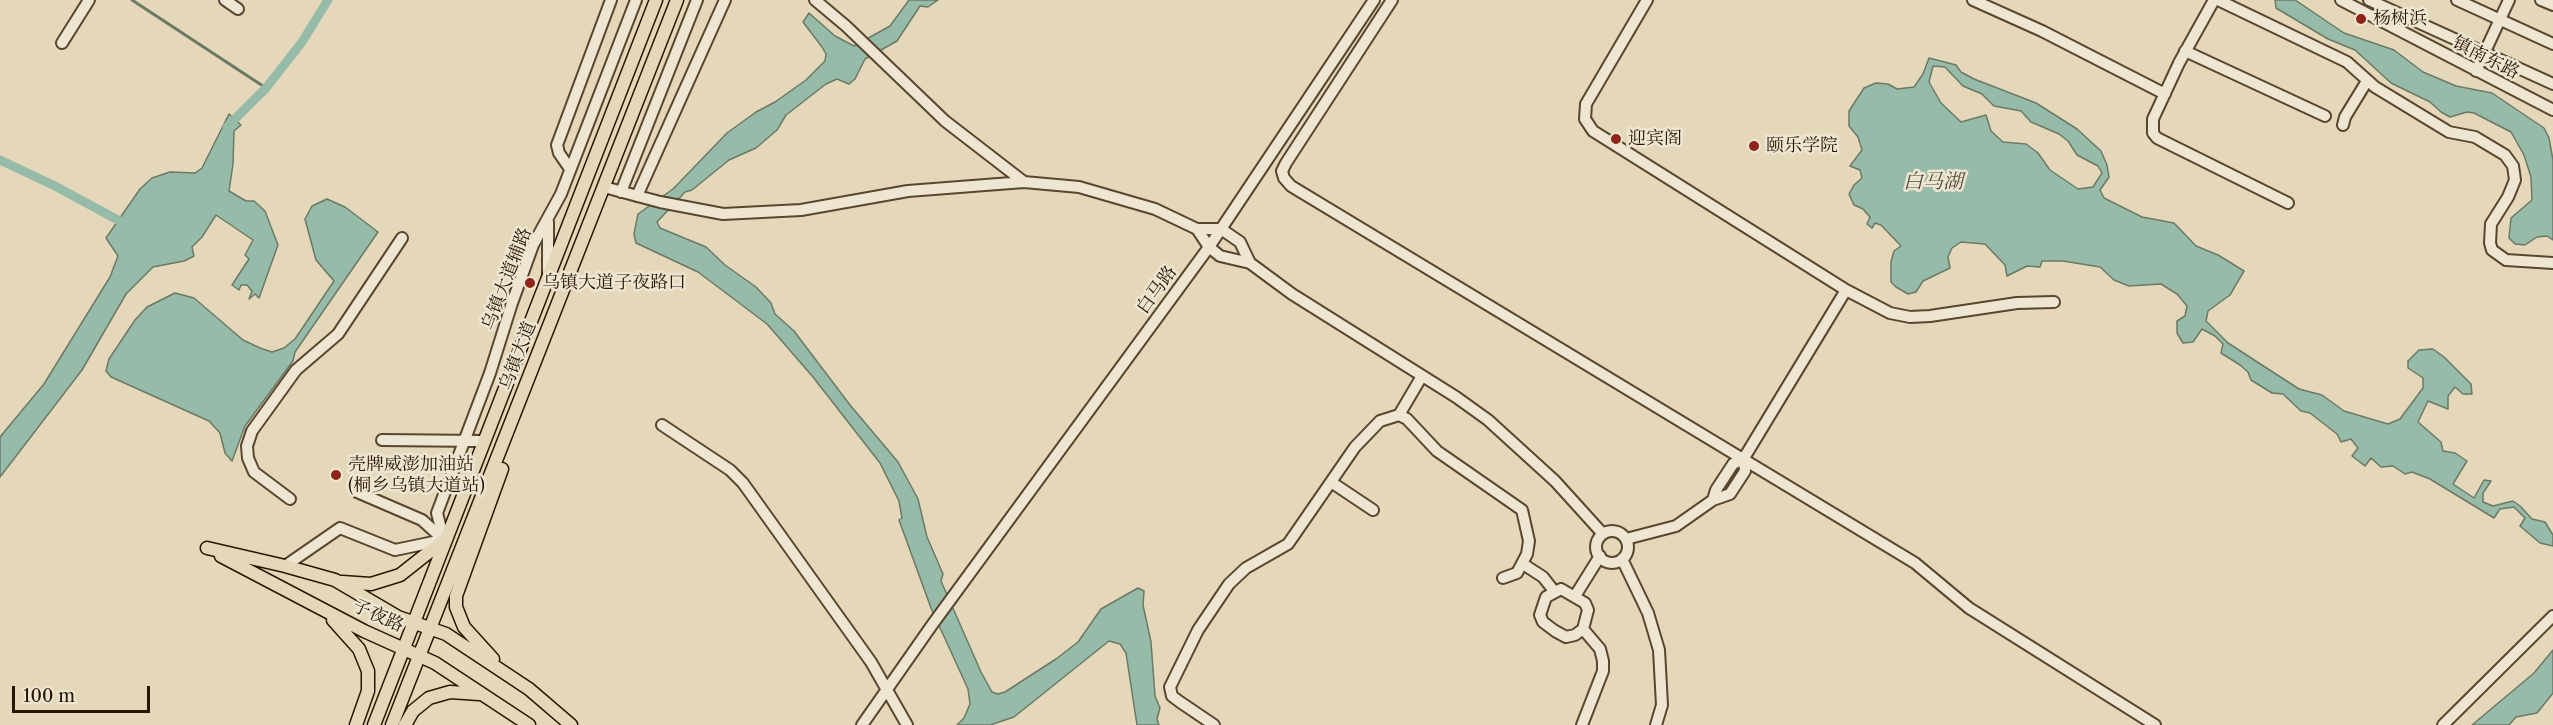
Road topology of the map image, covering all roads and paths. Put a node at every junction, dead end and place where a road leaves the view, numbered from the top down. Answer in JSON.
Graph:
{"nodes":[{"id":1,"x":89,"y":0,"type":"edge"},
{"id":2,"x":225,"y":0,"type":"edge"},
{"id":3,"x":610,"y":0,"type":"edge"},
{"id":4,"x":636,"y":0,"type":"edge"},
{"id":5,"x":656,"y":0,"type":"edge"},
{"id":6,"x":677,"y":0,"type":"edge"},
{"id":7,"x":697,"y":0,"type":"edge"},
{"id":8,"x":725,"y":0,"type":"edge"},
{"id":9,"x":815,"y":0,"type":"edge"},
{"id":10,"x":1374,"y":0,"type":"edge"},
{"id":11,"x":1392,"y":0,"type":"edge"},
{"id":12,"x":1647,"y":0,"type":"edge"},
{"id":13,"x":1973,"y":0,"type":"edge"},
{"id":14,"x":2216,"y":0,"type":"edge"},
{"id":15,"x":2341,"y":0,"type":"edge"},
{"id":16,"x":2369,"y":0,"type":"edge"},
{"id":17,"x":2457,"y":0,"type":"edge"},
{"id":18,"x":2509,"y":0,"type":"edge"},
{"id":19,"x":2541,"y":0,"type":"edge"},
{"id":20,"x":2553,"y":5,"type":"edge"},
{"id":21,"x":238,"y":9,"type":"dead end"},
{"id":22,"x":2500,"y":20,"type":"junction"},
{"id":23,"x":62,"y":43,"type":"dead end"},
{"id":24,"x":2553,"y":44,"type":"edge"},
{"id":25,"x":2186,"y":51,"type":"junction"},
{"id":26,"x":2485,"y":53,"type":"junction"},
{"id":27,"x":2476,"y":71,"type":"junction"},
{"id":28,"x":2367,"y":81,"type":"junction"},
{"id":29,"x":2553,"y":84,"type":"edge"},
{"id":30,"x":2165,"y":94,"type":"junction"},
{"id":31,"x":2553,"y":110,"type":"edge"},
{"id":32,"x":2325,"y":116,"type":"dead end"},
{"id":33,"x":2343,"y":125,"type":"dead end"},
{"id":34,"x":570,"y":169,"type":"junction"},
{"id":35,"x":1024,"y":182,"type":"junction"},
{"id":36,"x":604,"y":187,"type":"junction"},
{"id":37,"x":621,"y":192,"type":"junction"},
{"id":38,"x":638,"y":197,"type":"junction"},
{"id":39,"x":2288,"y":202,"type":"dead end"},
{"id":40,"x":548,"y":222,"type":"junction"},
{"id":41,"x":1197,"y":229,"type":"junction"},
{"id":42,"x":1221,"y":229,"type":"junction"},
{"id":43,"x":402,"y":238,"type":"dead end"},
{"id":44,"x":1209,"y":247,"type":"junction"},
{"id":45,"x":2553,"y":262,"type":"edge"},
{"id":46,"x":1250,"y":263,"type":"junction"},
{"id":47,"x":548,"y":277,"type":"junction"},
{"id":48,"x":1846,"y":290,"type":"junction"},
{"id":49,"x":2054,"y":302,"type":"dead end"},
{"id":50,"x":1422,"y":376,"type":"junction"},
{"id":51,"x":501,"y":395,"type":"junction"},
{"id":52,"x":520,"y":402,"type":"junction"},
{"id":53,"x":1399,"y":415,"type":"junction"},
{"id":54,"x":662,"y":425,"type":"dead end"},
{"id":55,"x":382,"y":440,"type":"dead end"},
{"id":56,"x":464,"y":441,"type":"junction"},
{"id":57,"x":483,"y":441,"type":"junction"},
{"id":58,"x":504,"y":443,"type":"junction"},
{"id":59,"x":1744,"y":458,"type":"junction"},
{"id":60,"x":1725,"y":477,"type":"junction"},
{"id":61,"x":1331,"y":482,"type":"junction"},
{"id":62,"x":1736,"y":484,"type":"junction"},
{"id":63,"x":357,"y":492,"type":"dead end"},
{"id":64,"x":290,"y":499,"type":"dead end"},
{"id":65,"x":1713,"y":500,"type":"junction"},
{"id":66,"x":1373,"y":510,"type":"dead end"},
{"id":67,"x":1603,"y":534,"type":"junction"},
{"id":68,"x":1626,"y":539,"type":"junction"},
{"id":69,"x":444,"y":540,"type":"junction"},
{"id":70,"x":1600,"y":556,"type":"junction"},
{"id":71,"x":1622,"y":559,"type":"junction"},
{"id":72,"x":1523,"y":564,"type":"junction"},
{"id":73,"x":285,"y":566,"type":"junction"},
{"id":74,"x":1503,"y":578,"type":"dead end"},
{"id":75,"x":335,"y":580,"type":"junction"},
{"id":76,"x":1554,"y":591,"type":"junction"},
{"id":77,"x":1575,"y":596,"type":"junction"},
{"id":78,"x":324,"y":610,"type":"junction"},
{"id":79,"x":2553,"y":616,"type":"edge"},
{"id":80,"x":412,"y":622,"type":"junction"},
{"id":81,"x":430,"y":627,"type":"junction"},
{"id":82,"x":1582,"y":629,"type":"junction"},
{"id":83,"x":404,"y":647,"type":"junction"},
{"id":84,"x":420,"y":654,"type":"junction"},
{"id":85,"x":508,"y":675,"type":"junction"},
{"id":86,"x":888,"y":688,"type":"junction"},
{"id":87,"x":485,"y":696,"type":"junction"},
{"id":88,"x":356,"y":725,"type":"edge"},
{"id":89,"x":374,"y":725,"type":"edge"},
{"id":90,"x":392,"y":725,"type":"edge"},
{"id":91,"x":405,"y":725,"type":"edge"},
{"id":92,"x":529,"y":725,"type":"edge"},
{"id":93,"x":571,"y":725,"type":"edge"},
{"id":94,"x":862,"y":725,"type":"edge"},
{"id":95,"x":907,"y":725,"type":"edge"},
{"id":96,"x":1214,"y":725,"type":"edge"},
{"id":97,"x":1582,"y":725,"type":"edge"},
{"id":98,"x":1656,"y":725,"type":"edge"},
{"id":99,"x":2156,"y":725,"type":"edge"},
{"id":100,"x":2443,"y":725,"type":"edge"}],
"edges":[{"from":1,"to":23,"type":"street"},
{"from":2,"to":21,"type":"street"},
{"from":3,"to":34,"type":"street"},
{"from":4,"to":34,"type":"street","name":"乌镇大道辅路"},
{"from":5,"to":47,"type":"main road","name":"乌镇大道"},
{"from":6,"to":36,"type":"main road","name":"乌镇大道"},
{"from":7,"to":37,"type":"street"},
{"from":8,"to":38,"type":"street"},
{"from":9,"to":35,"type":"street"},
{"from":10,"to":42,"type":"street","name":"白马路"},
{"from":11,"to":59,"type":"street"},
{"from":12,"to":48,"type":"street"},
{"from":13,"to":30,"type":"street"},
{"from":14,"to":25,"type":"street"},
{"from":14,"to":28,"type":"street"},
{"from":15,"to":27,"type":"street","name":"镇南东路"},
{"from":16,"to":26,"type":"street"},
{"from":17,"to":22,"type":"street"},
{"from":18,"to":22,"type":"street"},
{"from":19,"to":20,"type":"street"},
{"from":22,"to":24,"type":"street"},
{"from":22,"to":26,"type":"street"},
{"from":25,"to":30,"type":"street"},
{"from":25,"to":32,"type":"street"},
{"from":26,"to":27,"type":"street"},
{"from":26,"to":29,"type":"street"},
{"from":27,"to":31,"type":"street","name":"镇南东路"},
{"from":28,"to":33,"type":"street"},
{"from":28,"to":45,"type":"street"},
{"from":30,"to":39,"type":"street"},
{"from":34,"to":40,"type":"street","name":"乌镇大道辅路"},
{"from":35,"to":38,"type":"street"},
{"from":35,"to":41,"type":"street"},
{"from":36,"to":37,"type":"street"},
{"from":36,"to":52,"type":"main road","name":"乌镇大道"},
{"from":37,"to":38,"type":"street"},
{"from":40,"to":47,"type":"street"},
{"from":40,"to":56,"type":"street","name":"乌镇大道辅路"},
{"from":41,"to":42,"type":"street"},
{"from":41,"to":44,"type":"street"},
{"from":42,"to":44,"type":"street","name":"白马路"},
{"from":42,"to":46,"type":"street"},
{"from":43,"to":64,"type":"street"},
{"from":44,"to":46,"type":"street"},
{"from":44,"to":86,"type":"street","name":"白马路"},
{"from":46,"to":50,"type":"street"},
{"from":47,"to":51,"type":"main road","name":"乌镇大道"},
{"from":48,"to":49,"type":"street"},
{"from":48,"to":59,"type":"street"},
{"from":50,"to":53,"type":"street"},
{"from":50,"to":67,"type":"street"},
{"from":51,"to":52,"type":"main road"},
{"from":51,"to":57,"type":"main road","name":"乌镇大道"},
{"from":52,"to":58,"type":"main road","name":"乌镇大道"},
{"from":53,"to":61,"type":"street"},
{"from":53,"to":72,"type":"street"},
{"from":54,"to":86,"type":"street"},
{"from":55,"to":56,"type":"street"},
{"from":56,"to":57,"type":"street"},
{"from":56,"to":69,"type":"street","name":"乌镇大道辅路"},
{"from":57,"to":69,"type":"main road","name":"乌镇大道"},
{"from":58,"to":81,"type":"main road","name":"乌镇大道"},
{"from":58,"to":85,"type":"main road"},
{"from":59,"to":60,"type":"street"},
{"from":59,"to":62,"type":"street"},
{"from":59,"to":99,"type":"street"},
{"from":60,"to":62,"type":"street"},
{"from":60,"to":65,"type":"street"},
{"from":61,"to":66,"type":"street"},
{"from":61,"to":96,"type":"street"},
{"from":62,"to":65,"type":"street"},
{"from":63,"to":69,"type":"street"},
{"from":65,"to":68,"type":"street"},
{"from":67,"to":68,"type":"street"},
{"from":67,"to":70,"type":"street"},
{"from":68,"to":71,"type":"street"},
{"from":69,"to":73,"type":"street"},
{"from":69,"to":75,"type":"main road"},
{"from":69,"to":80,"type":"main road","name":"乌镇大道"},
{"from":70,"to":71,"type":"street"},
{"from":70,"to":77,"type":"street"},
{"from":71,"to":98,"type":"street"},
{"from":72,"to":74,"type":"street"},
{"from":72,"to":76,"type":"street"},
{"from":73,"to":75,"type":"main road","name":"子夜路"},
{"from":73,"to":78,"type":"main road","name":"子夜路"},
{"from":75,"to":80,"type":"main road","name":"子夜路"},
{"from":76,"to":77,"type":"street"},
{"from":76,"to":82,"type":"street"},
{"from":77,"to":82,"type":"street"},
{"from":78,"to":83,"type":"main road","name":"子夜路"},
{"from":78,"to":88,"type":"main road"},
{"from":79,"to":100,"type":"street"},
{"from":80,"to":81,"type":"main road","name":"子夜路"},
{"from":80,"to":83,"type":"main road","name":"乌镇大道"},
{"from":81,"to":84,"type":"main road","name":"乌镇大道"},
{"from":81,"to":85,"type":"main road","name":"子夜路"},
{"from":82,"to":97,"type":"street"},
{"from":83,"to":84,"type":"main road","name":"子夜路"},
{"from":83,"to":89,"type":"main road","name":"乌镇大道"},
{"from":84,"to":87,"type":"main road","name":"子夜路"},
{"from":84,"to":90,"type":"main road","name":"乌镇大道"},
{"from":85,"to":93,"type":"main road","name":"子夜路"},
{"from":86,"to":94,"type":"street","name":"白马路"},
{"from":86,"to":95,"type":"street"},
{"from":87,"to":91,"type":"main road"},
{"from":87,"to":92,"type":"main road","name":"子夜路"}]}
